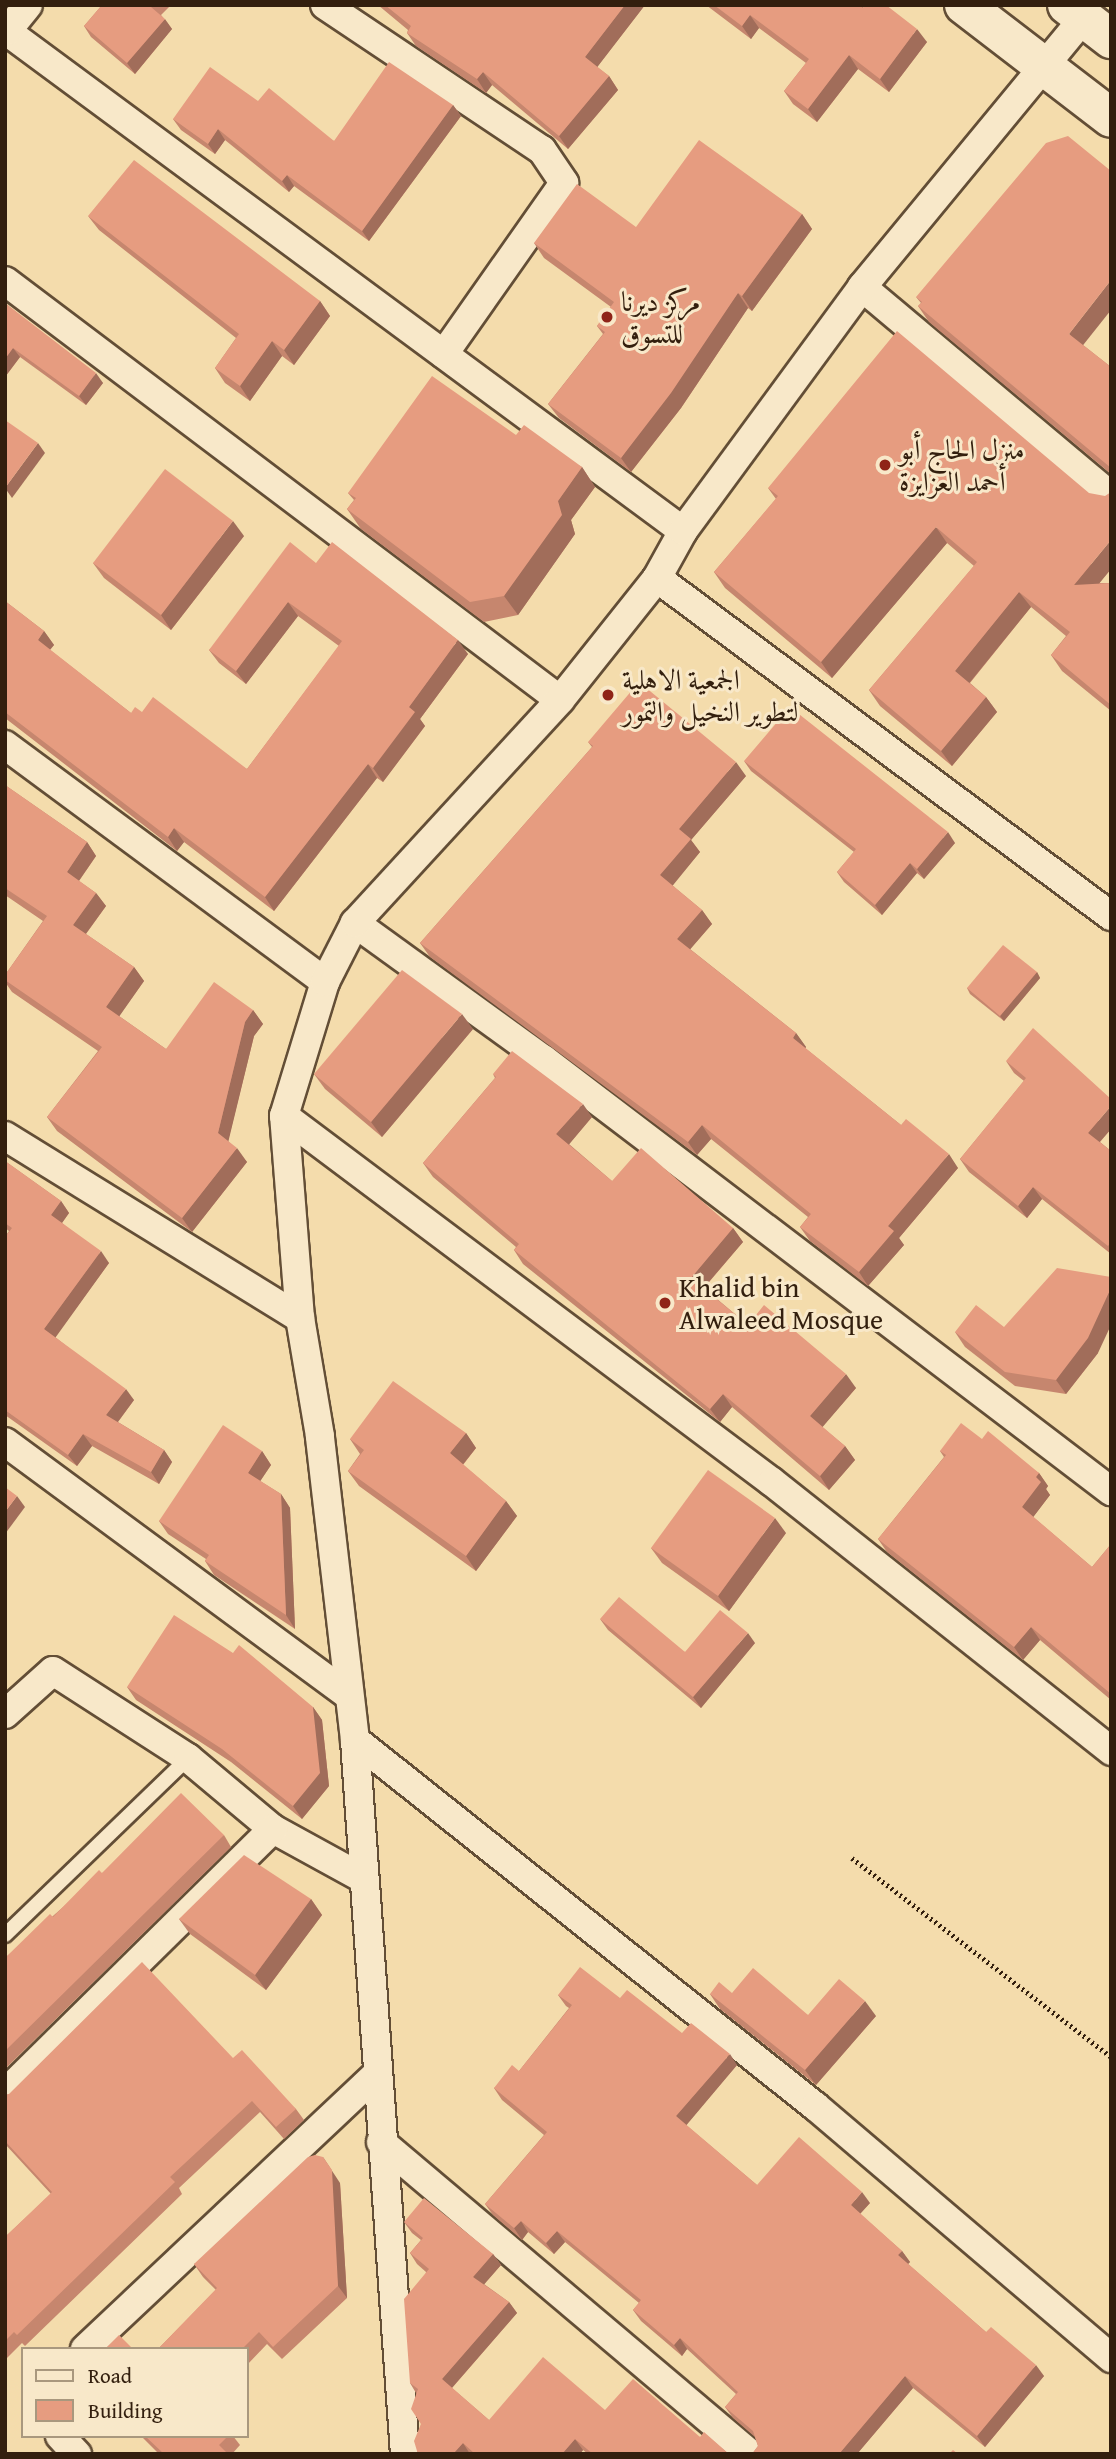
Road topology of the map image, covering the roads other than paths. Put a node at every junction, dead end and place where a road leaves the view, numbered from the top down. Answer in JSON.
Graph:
{"nodes":[{"id":1,"x":28,"y":5,"type":"edge"},
{"id":2,"x":324,"y":5,"type":"edge"},
{"id":3,"x":964,"y":5,"type":"edge"},
{"id":4,"x":1087,"y":21,"type":"edge"},
{"id":5,"x":6,"y":31,"type":"edge"},
{"id":6,"x":1045,"y":68,"type":"junction"},
{"id":7,"x":1111,"y":118,"type":"edge"},
{"id":8,"x":5,"y":281,"type":"edge"},
{"id":9,"x":862,"y":287,"type":"junction"},
{"id":10,"x":444,"y":354,"type":"junction"},
{"id":11,"x":1111,"y":496,"type":"edge"},
{"id":12,"x":683,"y":531,"type":"junction"},
{"id":13,"x":657,"y":578,"type":"junction"},
{"id":14,"x":560,"y":700,"type":"junction"},
{"id":15,"x":5,"y":745,"type":"edge"},
{"id":16,"x":1111,"y":916,"type":"edge"},
{"id":17,"x":355,"y":923,"type":"junction"},
{"id":18,"x":325,"y":982,"type":"junction"},
{"id":19,"x":284,"y":1116,"type":"junction"},
{"id":20,"x":5,"y":1136,"type":"edge"},
{"id":21,"x":300,"y":1318,"type":"junction"},
{"id":22,"x":5,"y":1442,"type":"edge"},
{"id":23,"x":1111,"y":1491,"type":"edge"},
{"id":24,"x":348,"y":1695,"type":"junction"},
{"id":25,"x":5,"y":1714,"type":"edge"},
{"id":26,"x":355,"y":1740,"type":"junction"},
{"id":27,"x":1111,"y":1751,"type":"edge"},
{"id":28,"x":188,"y":1758,"type":"junction"},
{"id":29,"x":273,"y":1829,"type":"junction"},
{"id":30,"x":364,"y":1879,"type":"junction"},
{"id":31,"x":5,"y":1935,"type":"edge"},
{"id":32,"x":377,"y":2074,"type":"junction"},
{"id":33,"x":5,"y":2093,"type":"edge"},
{"id":34,"x":380,"y":2142,"type":"junction"},
{"id":35,"x":87,"y":2347,"type":"edge"},
{"id":36,"x":1111,"y":2358,"type":"edge"},
{"id":37,"x":62,"y":2438,"type":"edge"},
{"id":38,"x":76,"y":2454,"type":"edge"},
{"id":39,"x":405,"y":2454,"type":"edge"},
{"id":40,"x":750,"y":2454,"type":"edge"}],
"edges":[{"from":1,"to":5,"type":"street"},
{"from":2,"to":10,"type":"street"},
{"from":3,"to":6,"type":"main road"},
{"from":4,"to":6,"type":"street"},
{"from":5,"to":10,"type":"street"},
{"from":6,"to":7,"type":"main road"},
{"from":6,"to":9,"type":"street"},
{"from":8,"to":14,"type":"street"},
{"from":9,"to":11,"type":"street"},
{"from":9,"to":12,"type":"street"},
{"from":10,"to":12,"type":"street"},
{"from":12,"to":13,"type":"street"},
{"from":13,"to":14,"type":"street"},
{"from":13,"to":16,"type":"street"},
{"from":14,"to":17,"type":"street"},
{"from":15,"to":18,"type":"street"},
{"from":17,"to":18,"type":"street"},
{"from":17,"to":23,"type":"street"},
{"from":18,"to":19,"type":"street"},
{"from":19,"to":21,"type":"street"},
{"from":19,"to":27,"type":"street"},
{"from":20,"to":21,"type":"street"},
{"from":21,"to":24,"type":"street"},
{"from":22,"to":24,"type":"street"},
{"from":24,"to":26,"type":"street"},
{"from":25,"to":28,"type":"street"},
{"from":26,"to":30,"type":"street"},
{"from":26,"to":36,"type":"street"},
{"from":28,"to":29,"type":"street"},
{"from":28,"to":31,"type":"lane"},
{"from":29,"to":30,"type":"street"},
{"from":29,"to":33,"type":"street"},
{"from":30,"to":32,"type":"street"},
{"from":32,"to":34,"type":"street"},
{"from":32,"to":35,"type":"street"},
{"from":34,"to":39,"type":"street"},
{"from":34,"to":40,"type":"street"},
{"from":37,"to":38,"type":"street"}]}
